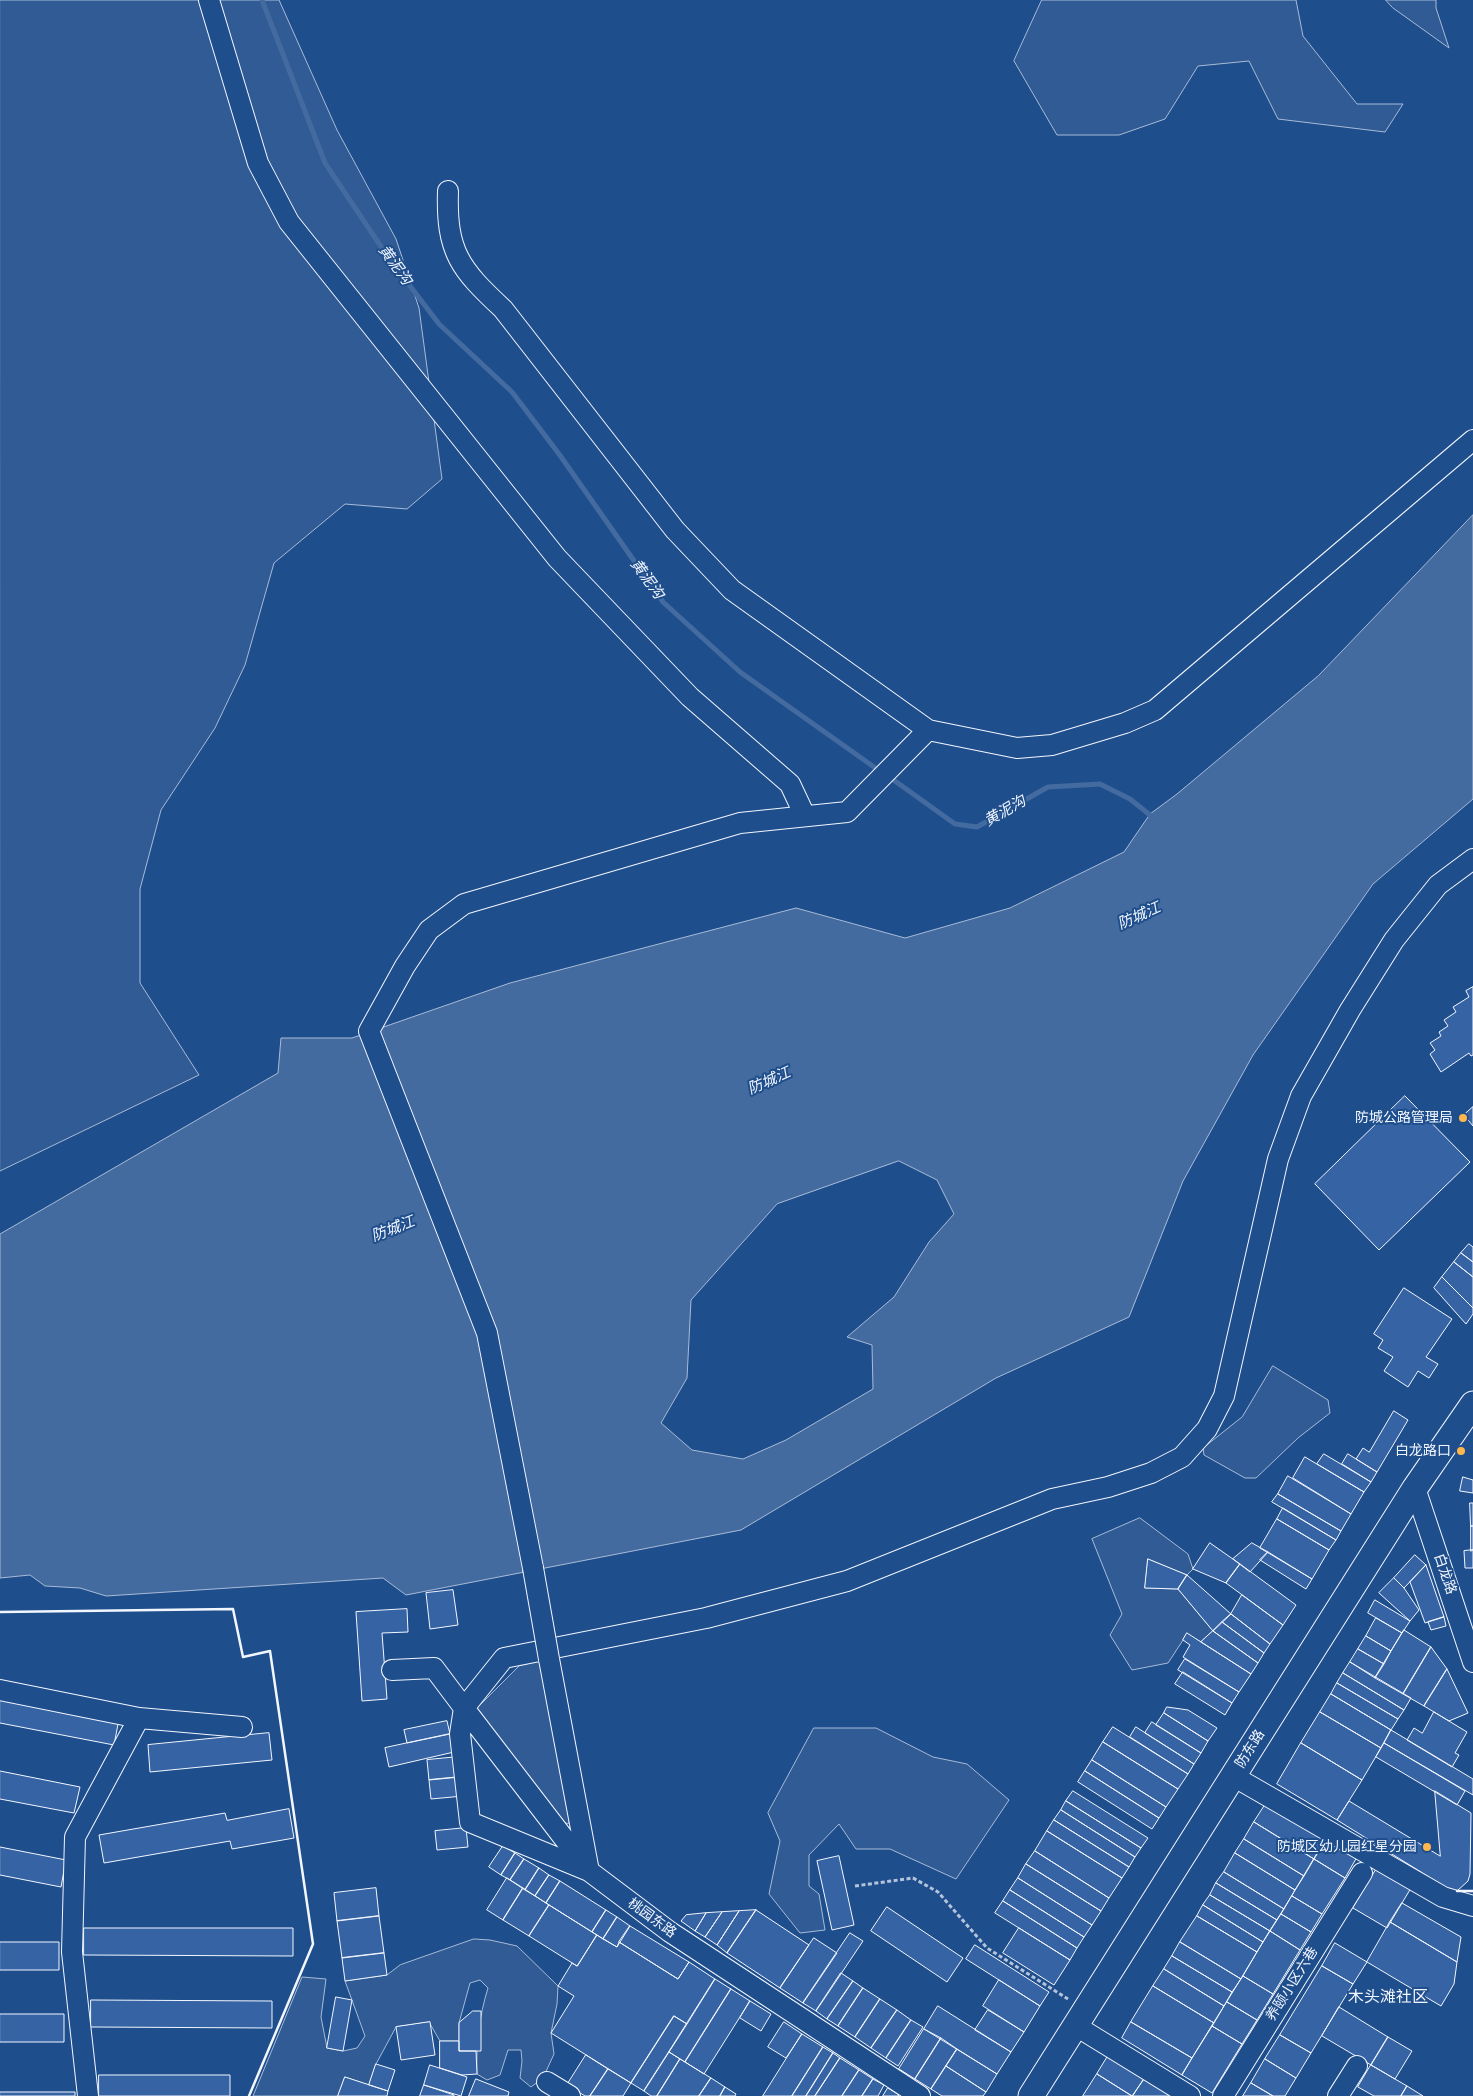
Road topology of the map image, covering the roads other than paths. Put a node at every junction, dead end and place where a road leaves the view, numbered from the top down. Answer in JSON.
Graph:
{"nodes":[{"id":1,"x":209,"y":0,"type":"edge"},
{"id":2,"x":448,"y":191,"type":"dead end"},
{"id":3,"x":1473,"y":440,"type":"edge"},
{"id":4,"x":928,"y":730,"type":"junction"},
{"id":5,"x":805,"y":816,"type":"junction"},
{"id":6,"x":1473,"y":859,"type":"edge"},
{"id":7,"x":1473,"y":1404,"type":"edge"},
{"id":8,"x":1415,"y":1488,"type":"junction"},
{"id":9,"x":1470,"y":1640,"type":"edge"},
{"id":10,"x":1473,"y":1662,"type":"edge"},
{"id":11,"x":392,"y":1670,"type":"dead end"},
{"id":12,"x":0,"y":1690,"type":"edge"},
{"id":13,"x":464,"y":1708,"type":"junction"},
{"id":14,"x":139,"y":1718,"type":"junction"},
{"id":15,"x":242,"y":1727,"type":"dead end"},
{"id":16,"x":1233,"y":1776,"type":"junction"},
{"id":17,"x":589,"y":1871,"type":"junction"},
{"id":18,"x":1362,"y":1873,"type":"dead end"},
{"id":19,"x":1473,"y":1906,"type":"edge"},
{"id":20,"x":1080,"y":2018,"type":"junction"},
{"id":21,"x":1357,"y":2066,"type":"dead end"},
{"id":22,"x":547,"y":2082,"type":"dead end"},
{"id":23,"x":88,"y":2096,"type":"edge"},
{"id":24,"x":570,"y":2096,"type":"edge"},
{"id":25,"x":920,"y":2096,"type":"edge"},
{"id":26,"x":1031,"y":2096,"type":"edge"},
{"id":27,"x":1190,"y":2096,"type":"edge"},
{"id":28,"x":1223,"y":2096,"type":"edge"},
{"id":29,"x":1338,"y":2096,"type":"edge"}],
"edges":[{"from":1,"to":5,"type":"street"},
{"from":2,"to":4,"type":"street"},
{"from":3,"to":4,"type":"street"},
{"from":4,"to":5,"type":"street"},
{"from":5,"to":17,"type":"street","bridge":true},
{"from":6,"to":13,"type":"street"},
{"from":7,"to":8,"type":"main road","name":"防东路"},
{"from":8,"to":9,"type":"street","name":"白龙路"},
{"from":8,"to":16,"type":"main road","name":"防东路"},
{"from":9,"to":10,"type":"street","name":"白龙路"},
{"from":11,"to":13,"type":"street"},
{"from":12,"to":14,"type":"street"},
{"from":13,"to":17,"type":"street"},
{"from":13,"to":17,"type":"street","name":"桃园东路"},
{"from":14,"to":15,"type":"street"},
{"from":14,"to":23,"type":"street"},
{"from":16,"to":19,"type":"street"},
{"from":16,"to":20,"type":"main road","name":"防东路"},
{"from":17,"to":25,"type":"street","name":"桃园东路"},
{"from":18,"to":28,"type":"street","name":"养颐小区六巷"},
{"from":20,"to":26,"type":"main road","name":"防东路"},
{"from":20,"to":27,"type":"street"},
{"from":21,"to":29,"type":"street"},
{"from":22,"to":24,"type":"street"}]}
